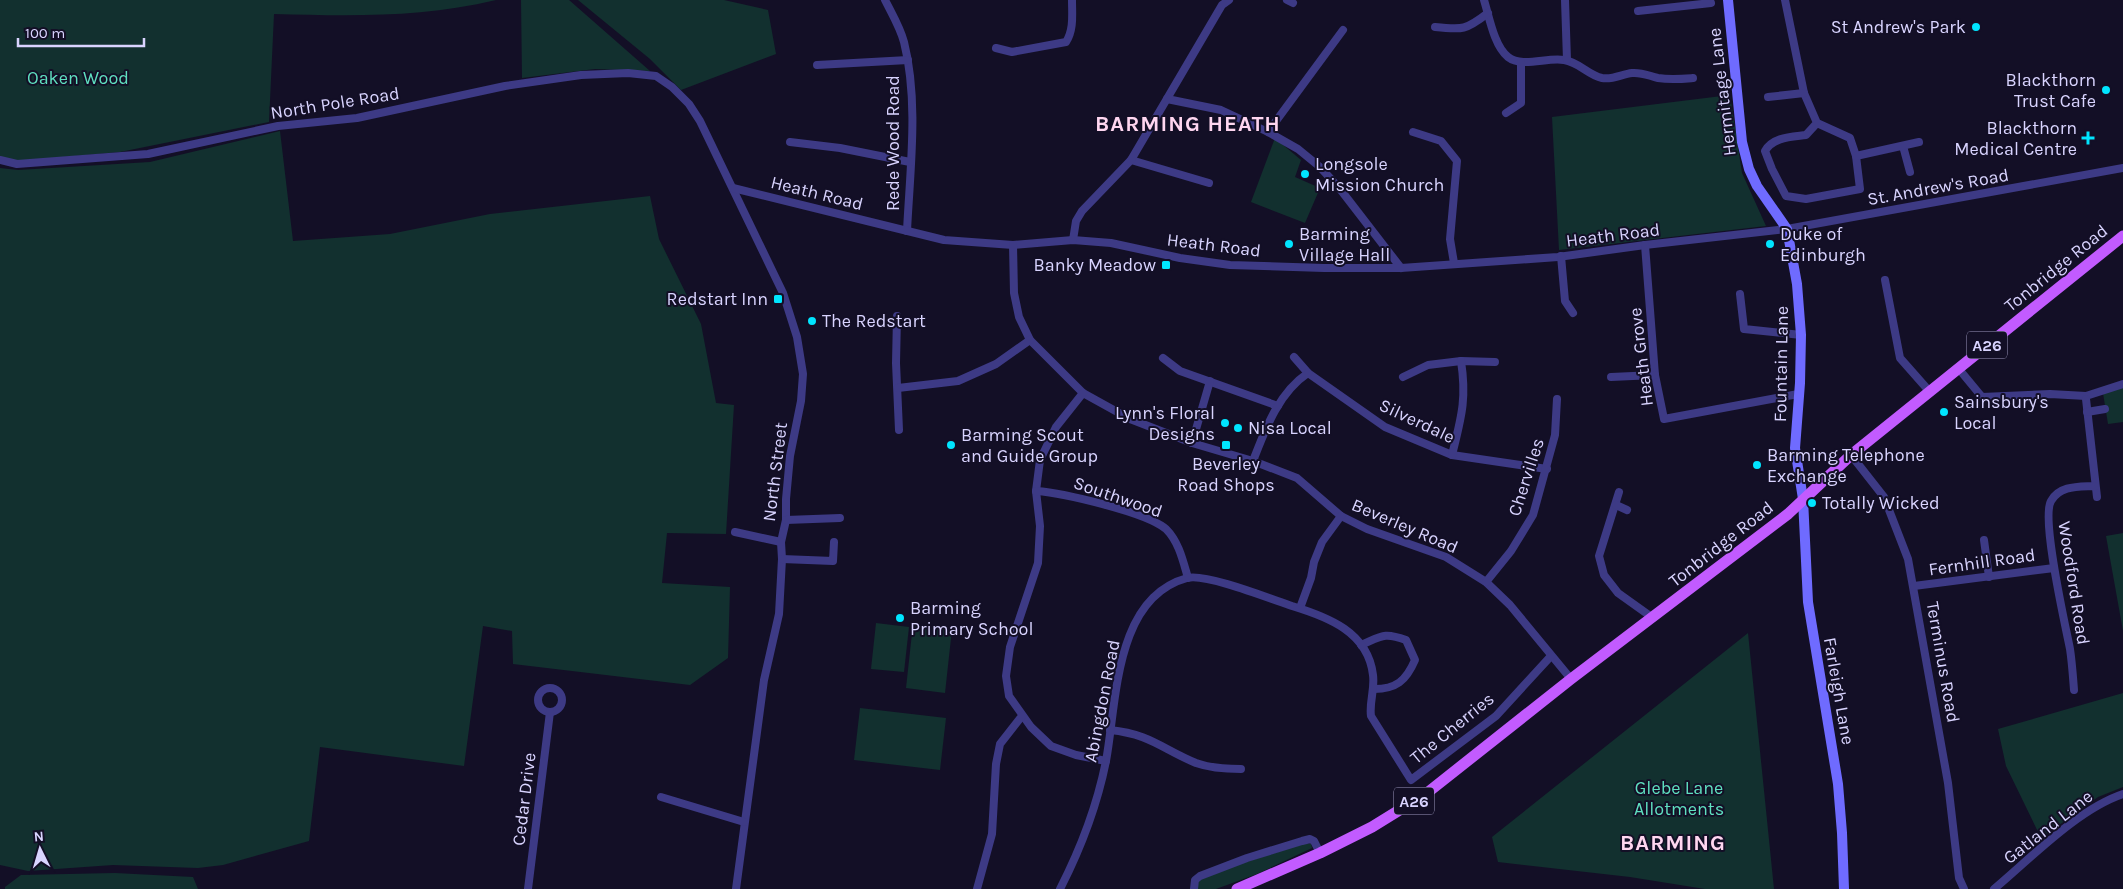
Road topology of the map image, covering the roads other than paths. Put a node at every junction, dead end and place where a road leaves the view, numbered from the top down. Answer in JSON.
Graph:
{"nodes":[{"id":1,"x":885,"y":0,"type":"edge"},
{"id":2,"x":1072,"y":0,"type":"edge"},
{"id":3,"x":1228,"y":0,"type":"edge"},
{"id":4,"x":1484,"y":0,"type":"edge"},
{"id":5,"x":1565,"y":0,"type":"edge"},
{"id":6,"x":1728,"y":0,"type":"edge"},
{"id":7,"x":1785,"y":0,"type":"edge"},
{"id":8,"x":1710,"y":3,"type":"dead end"},
{"id":9,"x":1664,"y":4,"type":"edge"},
{"id":10,"x":1638,"y":11,"type":"dead end"},
{"id":11,"x":1488,"y":13,"type":"junction"},
{"id":12,"x":1435,"y":27,"type":"dead end"},
{"id":13,"x":1343,"y":30,"type":"dead end"},
{"id":14,"x":996,"y":48,"type":"dead end"},
{"id":15,"x":908,"y":60,"type":"junction"},
{"id":16,"x":1566,"y":60,"type":"junction"},
{"id":17,"x":1521,"y":62,"type":"junction"},
{"id":18,"x":817,"y":64,"type":"dead end"},
{"id":19,"x":1693,"y":78,"type":"dead end"},
{"id":20,"x":672,"y":87,"type":"joint"},
{"id":21,"x":1804,"y":93,"type":"junction"},
{"id":22,"x":1768,"y":97,"type":"dead end"},
{"id":23,"x":1167,"y":99,"type":"junction"},
{"id":24,"x":1506,"y":113,"type":"dead end"},
{"id":25,"x":1817,"y":123,"type":"junction"},
{"id":26,"x":1268,"y":132,"type":"junction"},
{"id":27,"x":1413,"y":132,"type":"dead end"},
{"id":28,"x":790,"y":142,"type":"dead end"},
{"id":29,"x":1919,"y":142,"type":"dead end"},
{"id":30,"x":1903,"y":146,"type":"junction"},
{"id":31,"x":1856,"y":156,"type":"junction"},
{"id":32,"x":0,"y":160,"type":"edge"},
{"id":33,"x":1131,"y":160,"type":"junction"},
{"id":34,"x":910,"y":162,"type":"junction"},
{"id":35,"x":2123,"y":168,"type":"edge"},
{"id":36,"x":1910,"y":172,"type":"dead end"},
{"id":37,"x":1209,"y":183,"type":"dead end"},
{"id":38,"x":733,"y":188,"type":"junction"},
{"id":39,"x":1787,"y":229,"type":"junction"},
{"id":40,"x":907,"y":230,"type":"junction"},
{"id":41,"x":2123,"y":236,"type":"edge"},
{"id":42,"x":1073,"y":240,"type":"junction"},
{"id":43,"x":1012,"y":245,"type":"junction"},
{"id":44,"x":1645,"y":245,"type":"junction"},
{"id":45,"x":1561,"y":256,"type":"junction"},
{"id":46,"x":1454,"y":263,"type":"junction"},
{"id":47,"x":1401,"y":268,"type":"junction"},
{"id":48,"x":1885,"y":280,"type":"dead end"},
{"id":49,"x":1740,"y":294,"type":"dead end"},
{"id":50,"x":1573,"y":312,"type":"dead end"},
{"id":51,"x":897,"y":316,"type":"dead end"},
{"id":52,"x":1801,"y":335,"type":"junction"},
{"id":53,"x":1030,"y":340,"type":"junction"},
{"id":54,"x":1294,"y":357,"type":"dead end"},
{"id":55,"x":1163,"y":358,"type":"dead end"},
{"id":56,"x":1461,"y":361,"type":"junction"},
{"id":57,"x":1496,"y":362,"type":"dead end"},
{"id":58,"x":1958,"y":368,"type":"junction"},
{"id":59,"x":1308,"y":373,"type":"junction"},
{"id":60,"x":1655,"y":375,"type":"junction"},
{"id":61,"x":1403,"y":377,"type":"dead end"},
{"id":62,"x":1611,"y":377,"type":"dead end"},
{"id":63,"x":1210,"y":381,"type":"junction"},
{"id":64,"x":2123,"y":384,"type":"edge"},
{"id":65,"x":898,"y":388,"type":"junction"},
{"id":66,"x":1930,"y":392,"type":"junction"},
{"id":67,"x":1083,"y":393,"type":"junction"},
{"id":68,"x":1798,"y":394,"type":"junction"},
{"id":69,"x":1557,"y":399,"type":"dead end"},
{"id":70,"x":2086,"y":399,"type":"dead end"},
{"id":71,"x":1278,"y":406,"type":"junction"},
{"id":72,"x":2105,"y":409,"type":"dead end"},
{"id":73,"x":2087,"y":412,"type":"junction"},
{"id":74,"x":900,"y":433,"type":"dead end"},
{"id":75,"x":1192,"y":443,"type":"junction"},
{"id":76,"x":1452,"y":455,"type":"junction"},
{"id":77,"x":1851,"y":455,"type":"junction"},
{"id":78,"x":1252,"y":461,"type":"junction"},
{"id":79,"x":1547,"y":469,"type":"junction"},
{"id":80,"x":2095,"y":486,"type":"junction"},
{"id":81,"x":1036,"y":490,"type":"junction"},
{"id":82,"x":1619,"y":492,"type":"dead end"},
{"id":83,"x":2097,"y":497,"type":"dead end"},
{"id":84,"x":1802,"y":499,"type":"junction"},
{"id":85,"x":1616,"y":505,"type":"junction"},
{"id":86,"x":1627,"y":510,"type":"dead end"},
{"id":87,"x":1341,"y":516,"type":"junction"},
{"id":88,"x":840,"y":518,"type":"dead end"},
{"id":89,"x":786,"y":520,"type":"junction"},
{"id":90,"x":735,"y":532,"type":"dead end"},
{"id":91,"x":1984,"y":540,"type":"dead end"},
{"id":92,"x":781,"y":542,"type":"junction"},
{"id":93,"x":834,"y":542,"type":"dead end"},
{"id":94,"x":782,"y":558,"type":"junction"},
{"id":95,"x":2054,"y":568,"type":"junction"},
{"id":96,"x":1989,"y":577,"type":"junction"},
{"id":97,"x":1188,"y":578,"type":"junction"},
{"id":98,"x":1486,"y":582,"type":"junction"},
{"id":99,"x":1914,"y":586,"type":"junction"},
{"id":100,"x":1300,"y":608,"type":"junction"},
{"id":101,"x":1653,"y":618,"type":"junction"},
{"id":102,"x":1361,"y":645,"type":"junction"},
{"id":103,"x":1551,"y":656,"type":"junction"},
{"id":104,"x":1571,"y":679,"type":"junction"},
{"id":105,"x":1374,"y":689,"type":"junction"},
{"id":106,"x":2074,"y":690,"type":"dead end"},
{"id":107,"x":550,"y":712,"type":"dead end"},
{"id":108,"x":1022,"y":716,"type":"junction"},
{"id":109,"x":1110,"y":730,"type":"junction"},
{"id":110,"x":1106,"y":761,"type":"junction"},
{"id":111,"x":1241,"y":769,"type":"dead end"},
{"id":112,"x":2123,"y":794,"type":"edge"},
{"id":113,"x":661,"y":796,"type":"dead end"},
{"id":114,"x":744,"y":822,"type":"junction"},
{"id":115,"x":1320,"y":854,"type":"junction"},
{"id":116,"x":528,"y":889,"type":"edge"},
{"id":117,"x":736,"y":889,"type":"edge"},
{"id":118,"x":977,"y":889,"type":"edge"},
{"id":119,"x":1060,"y":889,"type":"edge"},
{"id":120,"x":1194,"y":889,"type":"edge"},
{"id":121,"x":1237,"y":889,"type":"edge"},
{"id":122,"x":1844,"y":889,"type":"edge"},
{"id":123,"x":1964,"y":889,"type":"edge"},
{"id":124,"x":1994,"y":889,"type":"edge"}],
"edges":[{"from":1,"to":15,"type":"street","name":"Rede Wood Road"},
{"from":2,"to":14,"type":"street"},
{"from":3,"to":23,"type":"street"},
{"from":4,"to":11,"type":"street"},
{"from":5,"to":16,"type":"street"},
{"from":6,"to":39,"type":"main road","name":"Hermitage Lane"},
{"from":7,"to":21,"type":"street"},
{"from":8,"to":9,"type":"street"},
{"from":9,"to":10,"type":"street"},
{"from":11,"to":12,"type":"street"},
{"from":11,"to":17,"type":"street"},
{"from":13,"to":26,"type":"street"},
{"from":15,"to":18,"type":"street"},
{"from":15,"to":34,"type":"street","name":"Rede Wood Road"},
{"from":16,"to":17,"type":"street"},
{"from":16,"to":19,"type":"street"},
{"from":17,"to":24,"type":"street"},
{"from":20,"to":32,"type":"street","name":"North Pole Road"},
{"from":20,"to":38,"type":"street","name":"North Street"},
{"from":21,"to":22,"type":"street"},
{"from":21,"to":25,"type":"street"},
{"from":23,"to":26,"type":"street"},
{"from":23,"to":33,"type":"street"},
{"from":25,"to":31,"type":"street"},
{"from":25,"to":31,"type":"street"},
{"from":26,"to":47,"type":"street"},
{"from":27,"to":46,"type":"street"},
{"from":28,"to":34,"type":"street"},
{"from":29,"to":30,"type":"street"},
{"from":30,"to":31,"type":"street"},
{"from":30,"to":36,"type":"street"},
{"from":33,"to":37,"type":"street"},
{"from":33,"to":42,"type":"street"},
{"from":34,"to":40,"type":"street","name":"Rede Wood Road"},
{"from":35,"to":39,"type":"street","name":"St. Andrew's Road"},
{"from":38,"to":40,"type":"street","name":"Heath Road"},
{"from":38,"to":89,"type":"street","name":"North Street"},
{"from":39,"to":44,"type":"street","name":"Heath Road"},
{"from":39,"to":52,"type":"main road","name":"Fountain Lane"},
{"from":40,"to":43,"type":"street","name":"Heath Road"},
{"from":41,"to":58,"type":"main road","name":"Tonbridge Road","number":"A26"},
{"from":42,"to":43,"type":"street","name":"Heath Road"},
{"from":42,"to":47,"type":"street","name":"Heath Road"},
{"from":43,"to":53,"type":"street","name":"Beverley Road"},
{"from":44,"to":45,"type":"street","name":"Heath Road"},
{"from":44,"to":60,"type":"street","name":"Heath Grove"},
{"from":45,"to":46,"type":"street","name":"Heath Road"},
{"from":45,"to":50,"type":"street"},
{"from":46,"to":47,"type":"street","name":"Heath Road"},
{"from":48,"to":66,"type":"street"},
{"from":49,"to":52,"type":"street"},
{"from":51,"to":65,"type":"street"},
{"from":52,"to":68,"type":"main road","name":"Fountain Lane"},
{"from":53,"to":65,"type":"street"},
{"from":53,"to":67,"type":"street","name":"Beverley Road"},
{"from":54,"to":59,"type":"street","name":"Silverdale"},
{"from":55,"to":63,"type":"street"},
{"from":56,"to":57,"type":"street"},
{"from":56,"to":61,"type":"street"},
{"from":56,"to":76,"type":"street"},
{"from":58,"to":64,"type":"street"},
{"from":58,"to":66,"type":"main road","name":"Tonbridge Road","number":"A26"},
{"from":59,"to":71,"type":"street"},
{"from":59,"to":76,"type":"street","name":"Silverdale"},
{"from":60,"to":62,"type":"street"},
{"from":60,"to":68,"type":"street","name":"Heath Grove"},
{"from":63,"to":71,"type":"street"},
{"from":63,"to":75,"type":"street"},
{"from":65,"to":74,"type":"street"},
{"from":66,"to":77,"type":"main road","name":"Tonbridge Road","number":"A26"},
{"from":67,"to":75,"type":"street","name":"Beverley Road"},
{"from":67,"to":81,"type":"street"},
{"from":68,"to":84,"type":"main road","name":"Fountain Lane"},
{"from":69,"to":79,"type":"street","name":"Chervilles"},
{"from":70,"to":73,"type":"street"},
{"from":71,"to":78,"type":"street"},
{"from":72,"to":73,"type":"street"},
{"from":73,"to":80,"type":"street"},
{"from":75,"to":78,"type":"street","name":"Beverley Road"},
{"from":76,"to":79,"type":"street","name":"Silverdale"},
{"from":77,"to":84,"type":"main road","name":"Tonbridge Road","number":"A26"},
{"from":77,"to":99,"type":"street","name":"Terminus Road"},
{"from":78,"to":87,"type":"street","name":"Beverley Road"},
{"from":79,"to":98,"type":"street","name":"Chervilles"},
{"from":80,"to":83,"type":"street"},
{"from":80,"to":95,"type":"street","name":"Woodford Road"},
{"from":81,"to":97,"type":"street","name":"Southwood"},
{"from":81,"to":108,"type":"street"},
{"from":82,"to":85,"type":"street"},
{"from":84,"to":101,"type":"main road","name":"Tonbridge Road","number":"A26"},
{"from":84,"to":122,"type":"main road","name":"Farleigh Lane"},
{"from":85,"to":86,"type":"street"},
{"from":85,"to":101,"type":"street"},
{"from":87,"to":98,"type":"street","name":"Beverley Road"},
{"from":87,"to":100,"type":"street"},
{"from":88,"to":89,"type":"street"},
{"from":89,"to":92,"type":"street","name":"North Street"},
{"from":90,"to":92,"type":"street"},
{"from":91,"to":96,"type":"street"},
{"from":92,"to":94,"type":"street","name":"North Street"},
{"from":93,"to":94,"type":"street"},
{"from":94,"to":114,"type":"street","name":"North Street"},
{"from":95,"to":96,"type":"street","name":"Fernhill Road"},
{"from":95,"to":106,"type":"street","name":"Woodford Road"},
{"from":96,"to":99,"type":"street","name":"Fernhill Road"},
{"from":97,"to":100,"type":"street"},
{"from":97,"to":109,"type":"street","name":"Abingdon Road"},
{"from":98,"to":103,"type":"street","name":"Beverley Road"},
{"from":99,"to":123,"type":"street","name":"Terminus Road"},
{"from":100,"to":102,"type":"street"},
{"from":101,"to":104,"type":"main road","name":"Tonbridge Road","number":"A26"},
{"from":102,"to":105,"type":"street"},
{"from":102,"to":105,"type":"street"},
{"from":103,"to":104,"type":"street","name":"Beverley Road"},
{"from":103,"to":105,"type":"street","name":"The Cherries"},
{"from":104,"to":115,"type":"main road","name":"Tonbridge Road","number":"A26"},
{"from":107,"to":116,"type":"street","name":"Cedar Drive"},
{"from":108,"to":110,"type":"street"},
{"from":108,"to":118,"type":"street"},
{"from":109,"to":110,"type":"street","name":"Abingdon Road"},
{"from":109,"to":111,"type":"street"},
{"from":110,"to":119,"type":"street","name":"Abingdon Road"},
{"from":112,"to":124,"type":"street","name":"Gatland Lane"},
{"from":113,"to":114,"type":"street"},
{"from":114,"to":117,"type":"street","name":"North Street"},
{"from":115,"to":120,"type":"street"},
{"from":115,"to":121,"type":"main road","name":"Tonbridge Road","number":"A26"}]}
